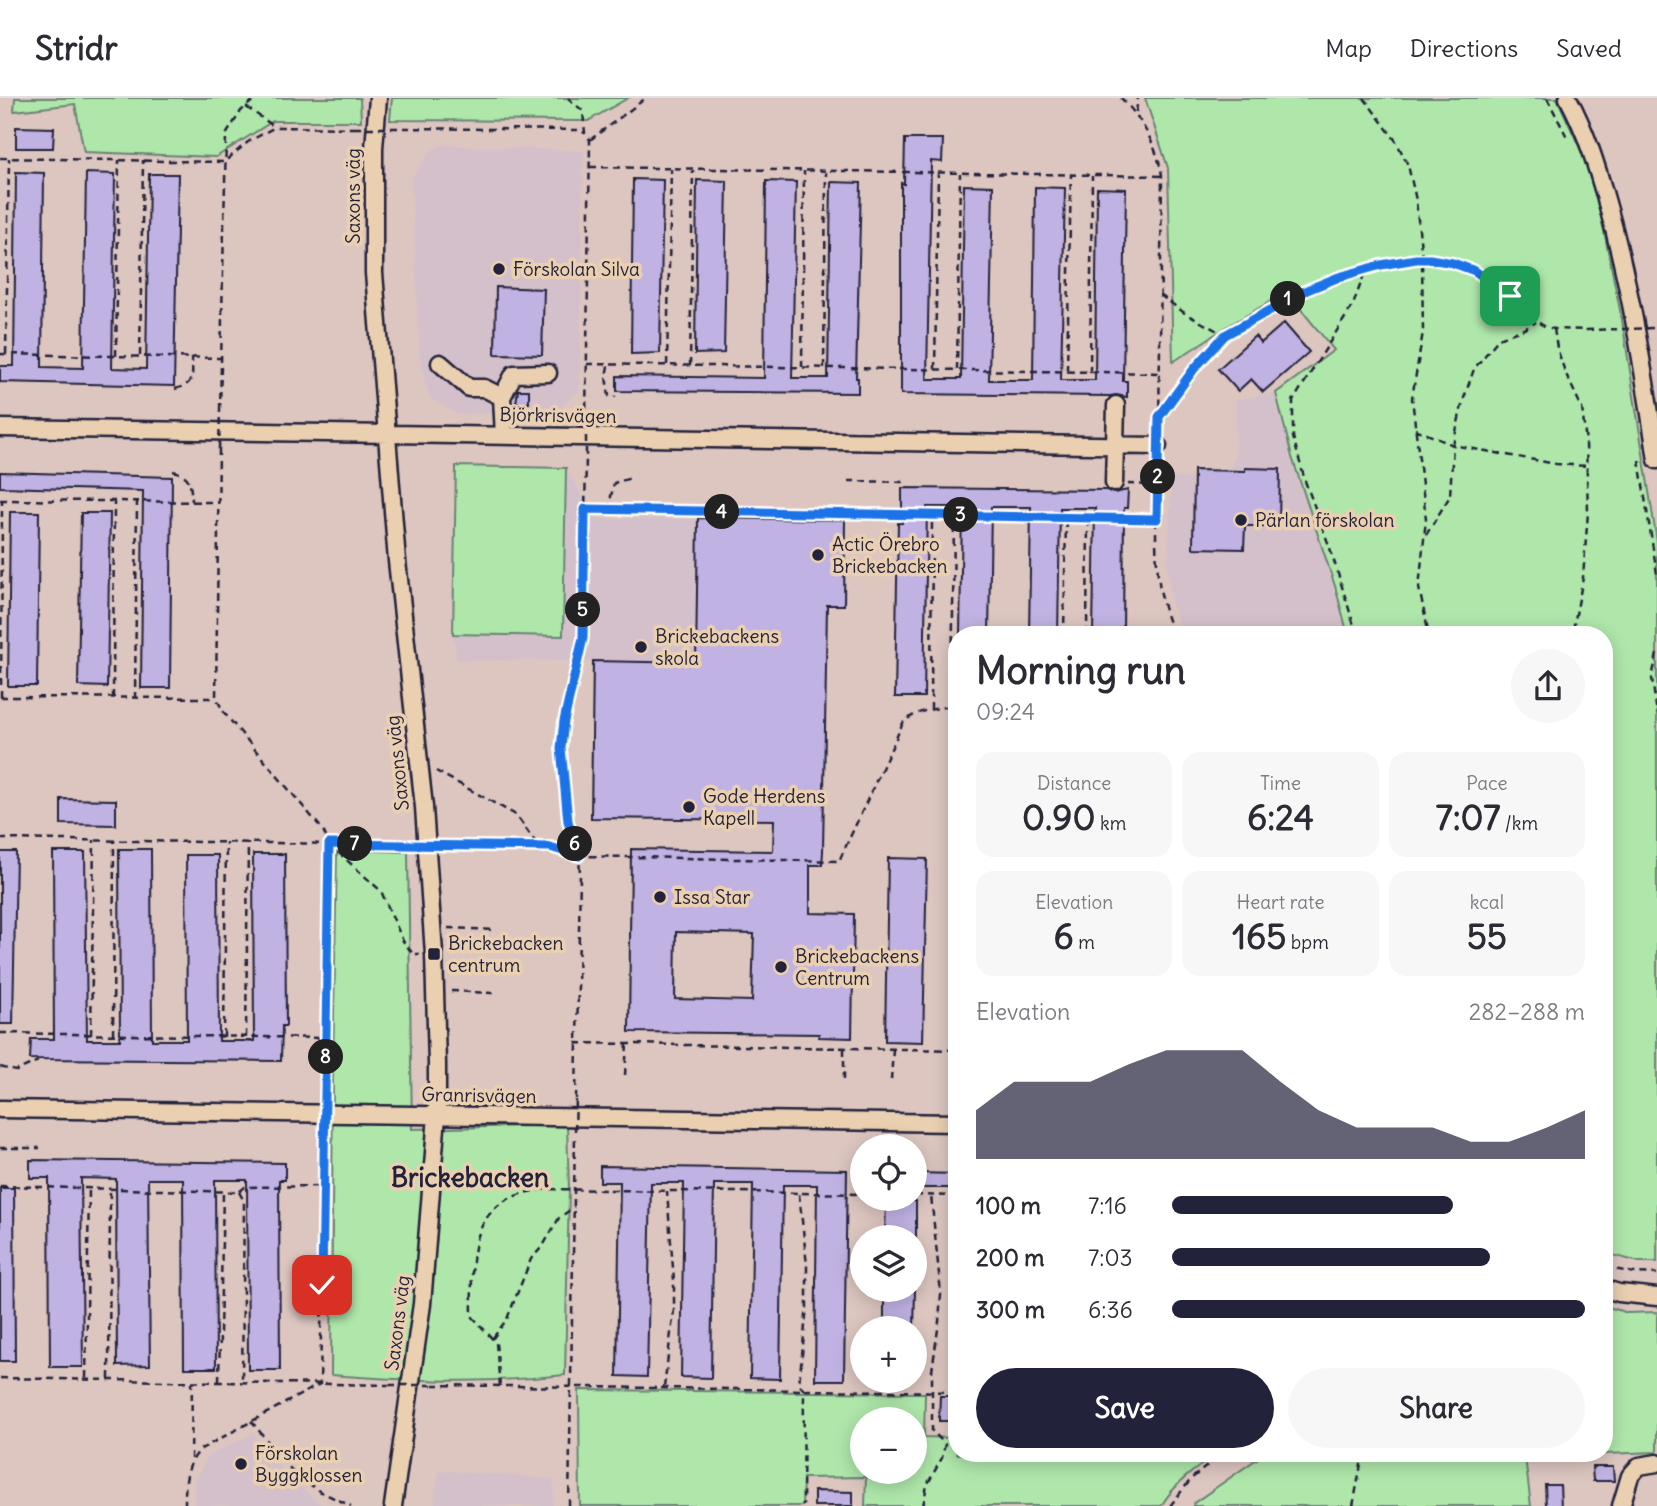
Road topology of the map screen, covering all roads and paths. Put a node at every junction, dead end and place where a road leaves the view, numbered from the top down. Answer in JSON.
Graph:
{"nodes":[{"id":1,"x":256,"y":98,"type":"edge"},
{"id":2,"x":378,"y":98,"type":"edge"},
{"id":3,"x":568,"y":98,"type":"edge"},
{"id":4,"x":646,"y":98,"type":"edge"},
{"id":5,"x":1121,"y":98,"type":"edge"},
{"id":6,"x":1138,"y":98,"type":"edge"},
{"id":7,"x":1364,"y":98,"type":"edge"},
{"id":8,"x":1547,"y":98,"type":"edge"},
{"id":9,"x":1568,"y":98,"type":"edge"},
{"id":10,"x":246,"y":107,"type":"junction"},
{"id":11,"x":1136,"y":112,"type":"junction"},
{"id":12,"x":275,"y":127,"type":"junction"},
{"id":13,"x":585,"y":133,"type":"junction"},
{"id":14,"x":590,"y":140,"type":"junction"},
{"id":15,"x":1570,"y":143,"type":"dead end"},
{"id":16,"x":0,"y":158,"type":"edge"},
{"id":17,"x":9,"y":158,"type":"junction"},
{"id":18,"x":120,"y":160,"type":"junction"},
{"id":19,"x":143,"y":160,"type":"junction"},
{"id":20,"x":225,"y":162,"type":"junction"},
{"id":21,"x":590,"y":167,"type":"junction"},
{"id":22,"x":671,"y":169,"type":"junction"},
{"id":23,"x":693,"y":169,"type":"junction"},
{"id":24,"x":804,"y":170,"type":"junction"},
{"id":25,"x":826,"y":171,"type":"junction"},
{"id":26,"x":939,"y":173,"type":"junction"},
{"id":27,"x":960,"y":173,"type":"junction"},
{"id":28,"x":1071,"y":174,"type":"junction"},
{"id":29,"x":1092,"y":174,"type":"junction"},
{"id":30,"x":1162,"y":176,"type":"junction"},
{"id":31,"x":1422,"y":259,"type":"junction"},
{"id":32,"x":1366,"y":270,"type":"junction"},
{"id":33,"x":1160,"y":295,"type":"junction"},
{"id":34,"x":1536,"y":322,"type":"junction"},
{"id":35,"x":1621,"y":326,"type":"dead end"},
{"id":36,"x":1657,"y":328,"type":"edge"},
{"id":37,"x":1554,"y":329,"type":"junction"},
{"id":38,"x":1225,"y":335,"type":"junction"},
{"id":39,"x":1623,"y":335,"type":"dead end"},
{"id":40,"x":0,"y":354,"type":"edge"},
{"id":41,"x":6,"y":354,"type":"junction"},
{"id":42,"x":116,"y":356,"type":"junction"},
{"id":43,"x":140,"y":356,"type":"junction"},
{"id":44,"x":192,"y":357,"type":"junction"},
{"id":45,"x":220,"y":358,"type":"junction"},
{"id":46,"x":440,"y":363,"type":"dead end"},
{"id":47,"x":587,"y":364,"type":"junction"},
{"id":48,"x":667,"y":365,"type":"junction"},
{"id":49,"x":608,"y":366,"type":"junction"},
{"id":50,"x":690,"y":366,"type":"junction"},
{"id":51,"x":802,"y":368,"type":"junction"},
{"id":52,"x":824,"y":368,"type":"junction"},
{"id":53,"x":934,"y":370,"type":"junction"},
{"id":54,"x":957,"y":370,"type":"junction"},
{"id":55,"x":1067,"y":372,"type":"junction"},
{"id":56,"x":1090,"y":372,"type":"junction"},
{"id":57,"x":548,"y":373,"type":"dead end"},
{"id":58,"x":1159,"y":373,"type":"junction"},
{"id":59,"x":175,"y":389,"type":"dead end"},
{"id":60,"x":502,"y":397,"type":"junction"},
{"id":61,"x":616,"y":397,"type":"dead end"},
{"id":62,"x":1116,"y":405,"type":"dead end"},
{"id":63,"x":1159,"y":417,"type":"junction"},
{"id":64,"x":0,"y":428,"type":"edge"},
{"id":65,"x":1415,"y":429,"type":"junction"},
{"id":66,"x":385,"y":434,"type":"junction"},
{"id":67,"x":504,"y":436,"type":"junction"},
{"id":68,"x":1116,"y":445,"type":"junction"},
{"id":69,"x":1453,"y":445,"type":"junction"},
{"id":70,"x":1158,"y":446,"type":"junction"},
{"id":71,"x":1639,"y":458,"type":"dead end"},
{"id":72,"x":1657,"y":460,"type":"edge"},
{"id":73,"x":1587,"y":466,"type":"junction"},
{"id":74,"x":173,"y":471,"type":"dead end"},
{"id":75,"x":631,"y":478,"type":"dead end"},
{"id":76,"x":848,"y":481,"type":"dead end"},
{"id":77,"x":907,"y":482,"type":"dead end"},
{"id":78,"x":1115,"y":483,"type":"joint"},
{"id":79,"x":1158,"y":485,"type":"junction"},
{"id":80,"x":1,"y":500,"type":"edge"},
{"id":81,"x":114,"y":501,"type":"junction"},
{"id":82,"x":138,"y":501,"type":"junction"},
{"id":83,"x":192,"y":501,"type":"junction"},
{"id":84,"x":218,"y":502,"type":"junction"},
{"id":85,"x":585,"y":509,"type":"junction"},
{"id":86,"x":608,"y":510,"type":"junction"},
{"id":87,"x":932,"y":515,"type":"junction"},
{"id":88,"x":954,"y":515,"type":"junction"},
{"id":89,"x":1066,"y":517,"type":"junction"},
{"id":90,"x":1088,"y":517,"type":"junction"},
{"id":91,"x":1157,"y":519,"type":"junction"},
{"id":92,"x":1424,"y":538,"type":"junction"},
{"id":93,"x":1657,"y":574,"type":"edge"},
{"id":94,"x":953,"y":626,"type":"edge"},
{"id":95,"x":1064,"y":626,"type":"edge"},
{"id":96,"x":1087,"y":626,"type":"edge"},
{"id":97,"x":1171,"y":626,"type":"edge"},
{"id":98,"x":1354,"y":626,"type":"edge"},
{"id":99,"x":1427,"y":626,"type":"edge"},
{"id":100,"x":1574,"y":626,"type":"edge"},
{"id":101,"x":1657,"y":654,"type":"edge"},
{"id":102,"x":0,"y":697,"type":"edge"},
{"id":103,"x":113,"y":698,"type":"junction"},
{"id":104,"x":216,"y":698,"type":"junction"},
{"id":105,"x":135,"y":699,"type":"junction"},
{"id":106,"x":948,"y":707,"type":"edge"},
{"id":107,"x":931,"y":709,"type":"junction"},
{"id":108,"x":1657,"y":714,"type":"edge"},
{"id":109,"x":419,"y":762,"type":"junction"},
{"id":110,"x":0,"y":839,"type":"edge"},
{"id":111,"x":94,"y":840,"type":"junction"},
{"id":112,"x":114,"y":840,"type":"junction"},
{"id":113,"x":226,"y":842,"type":"junction"},
{"id":114,"x":248,"y":842,"type":"junction"},
{"id":115,"x":329,"y":844,"type":"junction"},
{"id":116,"x":539,"y":847,"type":"junction"},
{"id":117,"x":579,"y":856,"type":"junction"},
{"id":118,"x":448,"y":928,"type":"dead end"},
{"id":119,"x":494,"y":930,"type":"dead end"},
{"id":120,"x":435,"y":954,"type":"junction"},
{"id":121,"x":451,"y":992,"type":"dead end"},
{"id":122,"x":493,"y":993,"type":"dead end"},
{"id":123,"x":0,"y":1033,"type":"edge"},
{"id":124,"x":91,"y":1035,"type":"junction"},
{"id":125,"x":113,"y":1035,"type":"junction"},
{"id":126,"x":224,"y":1037,"type":"junction"},
{"id":127,"x":246,"y":1037,"type":"junction"},
{"id":128,"x":326,"y":1038,"type":"junction"},
{"id":129,"x":576,"y":1044,"type":"junction"},
{"id":130,"x":627,"y":1044,"type":"junction"},
{"id":131,"x":844,"y":1048,"type":"junction"},
{"id":132,"x":893,"y":1049,"type":"junction"},
{"id":133,"x":948,"y":1050,"type":"edge"},
{"id":134,"x":38,"y":1061,"type":"dead end"},
{"id":135,"x":0,"y":1068,"type":"edge"},
{"id":136,"x":625,"y":1075,"type":"dead end"},
{"id":137,"x":845,"y":1079,"type":"dead end"},
{"id":138,"x":891,"y":1080,"type":"dead end"},
{"id":139,"x":0,"y":1109,"type":"edge"},
{"id":140,"x":437,"y":1115,"type":"junction"},
{"id":141,"x":948,"y":1123,"type":"edge"},
{"id":142,"x":0,"y":1148,"type":"edge"},
{"id":143,"x":40,"y":1148,"type":"dead end"},
{"id":144,"x":0,"y":1186,"type":"edge"},
{"id":145,"x":324,"y":1186,"type":"junction"},
{"id":146,"x":89,"y":1188,"type":"junction"},
{"id":147,"x":110,"y":1189,"type":"junction"},
{"id":148,"x":574,"y":1190,"type":"junction"},
{"id":149,"x":667,"y":1191,"type":"junction"},
{"id":150,"x":223,"y":1192,"type":"junction"},
{"id":151,"x":239,"y":1192,"type":"junction"},
{"id":152,"x":799,"y":1194,"type":"junction"},
{"id":153,"x":850,"y":1194,"type":"edge"},
{"id":154,"x":927,"y":1195,"type":"edge"},
{"id":155,"x":931,"y":1195,"type":"junction"},
{"id":156,"x":948,"y":1196,"type":"edge"},
{"id":157,"x":574,"y":1207,"type":"junction"},
{"id":158,"x":1613,"y":1269,"type":"edge"},
{"id":159,"x":1657,"y":1275,"type":"edge"},
{"id":160,"x":1613,"y":1291,"type":"edge"},
{"id":161,"x":1657,"y":1297,"type":"edge"},
{"id":162,"x":493,"y":1338,"type":"junction"},
{"id":163,"x":0,"y":1378,"type":"edge"},
{"id":164,"x":86,"y":1379,"type":"junction"},
{"id":165,"x":109,"y":1380,"type":"junction"},
{"id":166,"x":192,"y":1381,"type":"junction"},
{"id":167,"x":219,"y":1382,"type":"junction"},
{"id":168,"x":242,"y":1382,"type":"junction"},
{"id":169,"x":320,"y":1384,"type":"junction"},
{"id":170,"x":500,"y":1386,"type":"junction"},
{"id":171,"x":572,"y":1387,"type":"junction"},
{"id":172,"x":664,"y":1387,"type":"junction"},
{"id":173,"x":804,"y":1390,"type":"junction"},
{"id":174,"x":932,"y":1391,"type":"junction"},
{"id":175,"x":948,"y":1392,"type":"edge"},
{"id":176,"x":251,"y":1421,"type":"junction"},
{"id":177,"x":191,"y":1460,"type":"junction"},
{"id":178,"x":1212,"y":1462,"type":"edge"},
{"id":179,"x":1361,"y":1462,"type":"edge"},
{"id":180,"x":1657,"y":1462,"type":"edge"},
{"id":181,"x":185,"y":1506,"type":"edge"},
{"id":182,"x":351,"y":1506,"type":"edge"},
{"id":183,"x":393,"y":1506,"type":"edge"},
{"id":184,"x":569,"y":1506,"type":"edge"},
{"id":185,"x":803,"y":1506,"type":"edge"},
{"id":186,"x":923,"y":1506,"type":"edge"},
{"id":187,"x":1170,"y":1506,"type":"edge"},
{"id":188,"x":1353,"y":1506,"type":"edge"},
{"id":189,"x":1620,"y":1506,"type":"edge"}],
"edges":[{"from":1,"to":10,"type":"path"},
{"from":2,"to":66,"type":"street","name":"Saxons väg"},
{"from":3,"to":13,"type":"path"},
{"from":4,"to":14,"type":"path"},
{"from":5,"to":11,"type":"path"},
{"from":6,"to":11,"type":"path"},
{"from":7,"to":31,"type":"path"},
{"from":8,"to":15,"type":"path"},
{"from":9,"to":72,"type":"street"},
{"from":10,"to":12,"type":"path"},
{"from":10,"to":20,"type":"path"},
{"from":11,"to":30,"type":"path"},
{"from":12,"to":13,"type":"path","bridge":true},
{"from":12,"to":20,"type":"path"},
{"from":13,"to":14,"type":"path"},
{"from":14,"to":21,"type":"path"},
{"from":16,"to":17,"type":"path"},
{"from":17,"to":18,"type":"path"},
{"from":17,"to":41,"type":"path"},
{"from":18,"to":19,"type":"path"},
{"from":18,"to":42,"type":"path"},
{"from":19,"to":20,"type":"path"},
{"from":19,"to":43,"type":"path"},
{"from":20,"to":45,"type":"path"},
{"from":21,"to":22,"type":"path"},
{"from":21,"to":47,"type":"path"},
{"from":22,"to":23,"type":"path"},
{"from":22,"to":48,"type":"path"},
{"from":23,"to":24,"type":"path"},
{"from":23,"to":50,"type":"path"},
{"from":24,"to":25,"type":"path"},
{"from":24,"to":51,"type":"path"},
{"from":25,"to":26,"type":"path"},
{"from":25,"to":52,"type":"path"},
{"from":26,"to":27,"type":"path"},
{"from":26,"to":53,"type":"path"},
{"from":27,"to":28,"type":"path"},
{"from":27,"to":54,"type":"path"},
{"from":28,"to":29,"type":"path"},
{"from":28,"to":55,"type":"path"},
{"from":29,"to":30,"type":"path"},
{"from":29,"to":56,"type":"path"},
{"from":30,"to":33,"type":"path"},
{"from":31,"to":32,"type":"path"},
{"from":31,"to":34,"type":"path"},
{"from":31,"to":65,"type":"path"},
{"from":32,"to":38,"type":"path"},
{"from":32,"to":98,"type":"path"},
{"from":33,"to":38,"type":"path"},
{"from":33,"to":58,"type":"path"},
{"from":34,"to":37,"type":"path"},
{"from":34,"to":69,"type":"path"},
{"from":35,"to":39,"type":"path"},
{"from":36,"to":37,"type":"path","bridge":true},
{"from":37,"to":73,"type":"path"},
{"from":38,"to":63,"type":"path"},
{"from":40,"to":41,"type":"path"},
{"from":41,"to":42,"type":"path"},
{"from":42,"to":43,"type":"path"},
{"from":43,"to":44,"type":"path"},
{"from":44,"to":45,"type":"path"},
{"from":44,"to":59,"type":"path"},
{"from":45,"to":84,"type":"path","bridge":true},
{"from":46,"to":60,"type":"street"},
{"from":47,"to":49,"type":"path"},
{"from":47,"to":85,"type":"path","bridge":true},
{"from":48,"to":49,"type":"path"},
{"from":48,"to":50,"type":"path"},
{"from":49,"to":61,"type":"path"},
{"from":50,"to":51,"type":"path"},
{"from":51,"to":52,"type":"path"},
{"from":52,"to":53,"type":"path"},
{"from":53,"to":54,"type":"path"},
{"from":54,"to":55,"type":"path"},
{"from":55,"to":56,"type":"path"},
{"from":56,"to":58,"type":"path"},
{"from":57,"to":60,"type":"street"},
{"from":58,"to":63,"type":"path"},
{"from":60,"to":67,"type":"street"},
{"from":62,"to":68,"type":"street"},
{"from":63,"to":70,"type":"path"},
{"from":64,"to":66,"type":"street","name":"Björkrisvägen"},
{"from":65,"to":69,"type":"path"},
{"from":65,"to":92,"type":"path"},
{"from":66,"to":67,"type":"street","name":"Björkrisvägen"},
{"from":66,"to":109,"type":"street","name":"Saxons väg"},
{"from":67,"to":68,"type":"street","name":"Björkrisvägen"},
{"from":68,"to":70,"type":"street","name":"Björkrisvägen"},
{"from":68,"to":78,"type":"street"},
{"from":69,"to":73,"type":"path"},
{"from":69,"to":92,"type":"path"},
{"from":70,"to":79,"type":"path"},
{"from":71,"to":93,"type":"path"},
{"from":73,"to":100,"type":"path"},
{"from":74,"to":83,"type":"path"},
{"from":75,"to":86,"type":"path"},
{"from":76,"to":77,"type":"path"},
{"from":78,"to":79,"type":"path"},
{"from":79,"to":91,"type":"path"},
{"from":80,"to":81,"type":"path"},
{"from":80,"to":102,"type":"path"},
{"from":81,"to":82,"type":"path"},
{"from":81,"to":103,"type":"path"},
{"from":82,"to":83,"type":"path"},
{"from":82,"to":105,"type":"path"},
{"from":83,"to":84,"type":"path"},
{"from":84,"to":104,"type":"path"},
{"from":85,"to":86,"type":"path"},
{"from":85,"to":117,"type":"path"},
{"from":86,"to":87,"type":"path"},
{"from":87,"to":88,"type":"path"},
{"from":87,"to":107,"type":"path"},
{"from":88,"to":89,"type":"path"},
{"from":88,"to":94,"type":"path"},
{"from":89,"to":90,"type":"path"},
{"from":89,"to":95,"type":"path"},
{"from":90,"to":91,"type":"path"},
{"from":90,"to":96,"type":"path"},
{"from":91,"to":97,"type":"path"},
{"from":92,"to":99,"type":"path"},
{"from":101,"to":108,"type":"path"},
{"from":102,"to":103,"type":"path"},
{"from":103,"to":105,"type":"path"},
{"from":104,"to":105,"type":"path"},
{"from":104,"to":115,"type":"path"},
{"from":106,"to":107,"type":"path"},
{"from":107,"to":117,"type":"path"},
{"from":109,"to":116,"type":"path"},
{"from":109,"to":120,"type":"street","name":"Saxons väg"},
{"from":110,"to":111,"type":"path"},
{"from":111,"to":112,"type":"path"},
{"from":111,"to":124,"type":"path"},
{"from":112,"to":113,"type":"path"},
{"from":112,"to":125,"type":"path"},
{"from":113,"to":114,"type":"path"},
{"from":113,"to":126,"type":"path"},
{"from":114,"to":115,"type":"path"},
{"from":114,"to":127,"type":"path"},
{"from":115,"to":116,"type":"path","bridge":true},
{"from":115,"to":120,"type":"path"},
{"from":115,"to":128,"type":"path"},
{"from":116,"to":117,"type":"path"},
{"from":117,"to":129,"type":"path"},
{"from":118,"to":119,"type":"path"},
{"from":120,"to":140,"type":"street","name":"Saxons väg"},
{"from":121,"to":122,"type":"path"},
{"from":123,"to":124,"type":"path"},
{"from":124,"to":125,"type":"path"},
{"from":125,"to":126,"type":"path"},
{"from":126,"to":127,"type":"path"},
{"from":127,"to":128,"type":"path"},
{"from":128,"to":145,"type":"path","bridge":true},
{"from":129,"to":130,"type":"path"},
{"from":129,"to":148,"type":"path","bridge":true},
{"from":130,"to":131,"type":"path"},
{"from":130,"to":136,"type":"path"},
{"from":131,"to":132,"type":"path"},
{"from":131,"to":137,"type":"path"},
{"from":132,"to":133,"type":"path"},
{"from":132,"to":138,"type":"path"},
{"from":134,"to":135,"type":"path"},
{"from":139,"to":140,"type":"street","name":"Granrisvägen"},
{"from":140,"to":141,"type":"street","name":"Granrisvägen"},
{"from":140,"to":183,"type":"street","name":"Saxons väg"},
{"from":142,"to":143,"type":"path"},
{"from":144,"to":146,"type":"path"},
{"from":145,"to":151,"type":"path"},
{"from":145,"to":169,"type":"path"},
{"from":146,"to":147,"type":"path"},
{"from":146,"to":164,"type":"path"},
{"from":147,"to":150,"type":"path"},
{"from":147,"to":165,"type":"path"},
{"from":148,"to":149,"type":"path"},
{"from":148,"to":157,"type":"path"},
{"from":148,"to":162,"type":"path"},
{"from":149,"to":152,"type":"path"},
{"from":149,"to":172,"type":"path"},
{"from":150,"to":151,"type":"path"},
{"from":150,"to":167,"type":"path"},
{"from":151,"to":168,"type":"path"},
{"from":152,"to":153,"type":"path"},
{"from":152,"to":173,"type":"path"},
{"from":154,"to":155,"type":"path"},
{"from":155,"to":156,"type":"path"},
{"from":155,"to":174,"type":"path"},
{"from":157,"to":162,"type":"path"},
{"from":157,"to":171,"type":"path"},
{"from":158,"to":159,"type":"path"},
{"from":160,"to":161,"type":"street"},
{"from":162,"to":170,"type":"path"},
{"from":163,"to":164,"type":"path"},
{"from":164,"to":165,"type":"path"},
{"from":165,"to":166,"type":"path"},
{"from":166,"to":167,"type":"path"},
{"from":166,"to":177,"type":"path"},
{"from":167,"to":168,"type":"path"},
{"from":168,"to":169,"type":"path"},
{"from":169,"to":170,"type":"path","bridge":true},
{"from":169,"to":176,"type":"path"},
{"from":170,"to":171,"type":"path"},
{"from":171,"to":172,"type":"path"},
{"from":171,"to":184,"type":"path"},
{"from":172,"to":173,"type":"path"},
{"from":173,"to":174,"type":"path"},
{"from":173,"to":185,"type":"path"},
{"from":174,"to":175,"type":"path"},
{"from":174,"to":186,"type":"path"},
{"from":176,"to":177,"type":"path"},
{"from":176,"to":182,"type":"path"},
{"from":177,"to":181,"type":"path"},
{"from":178,"to":187,"type":"path"},
{"from":179,"to":188,"type":"path"},
{"from":180,"to":189,"type":"street"}]}
